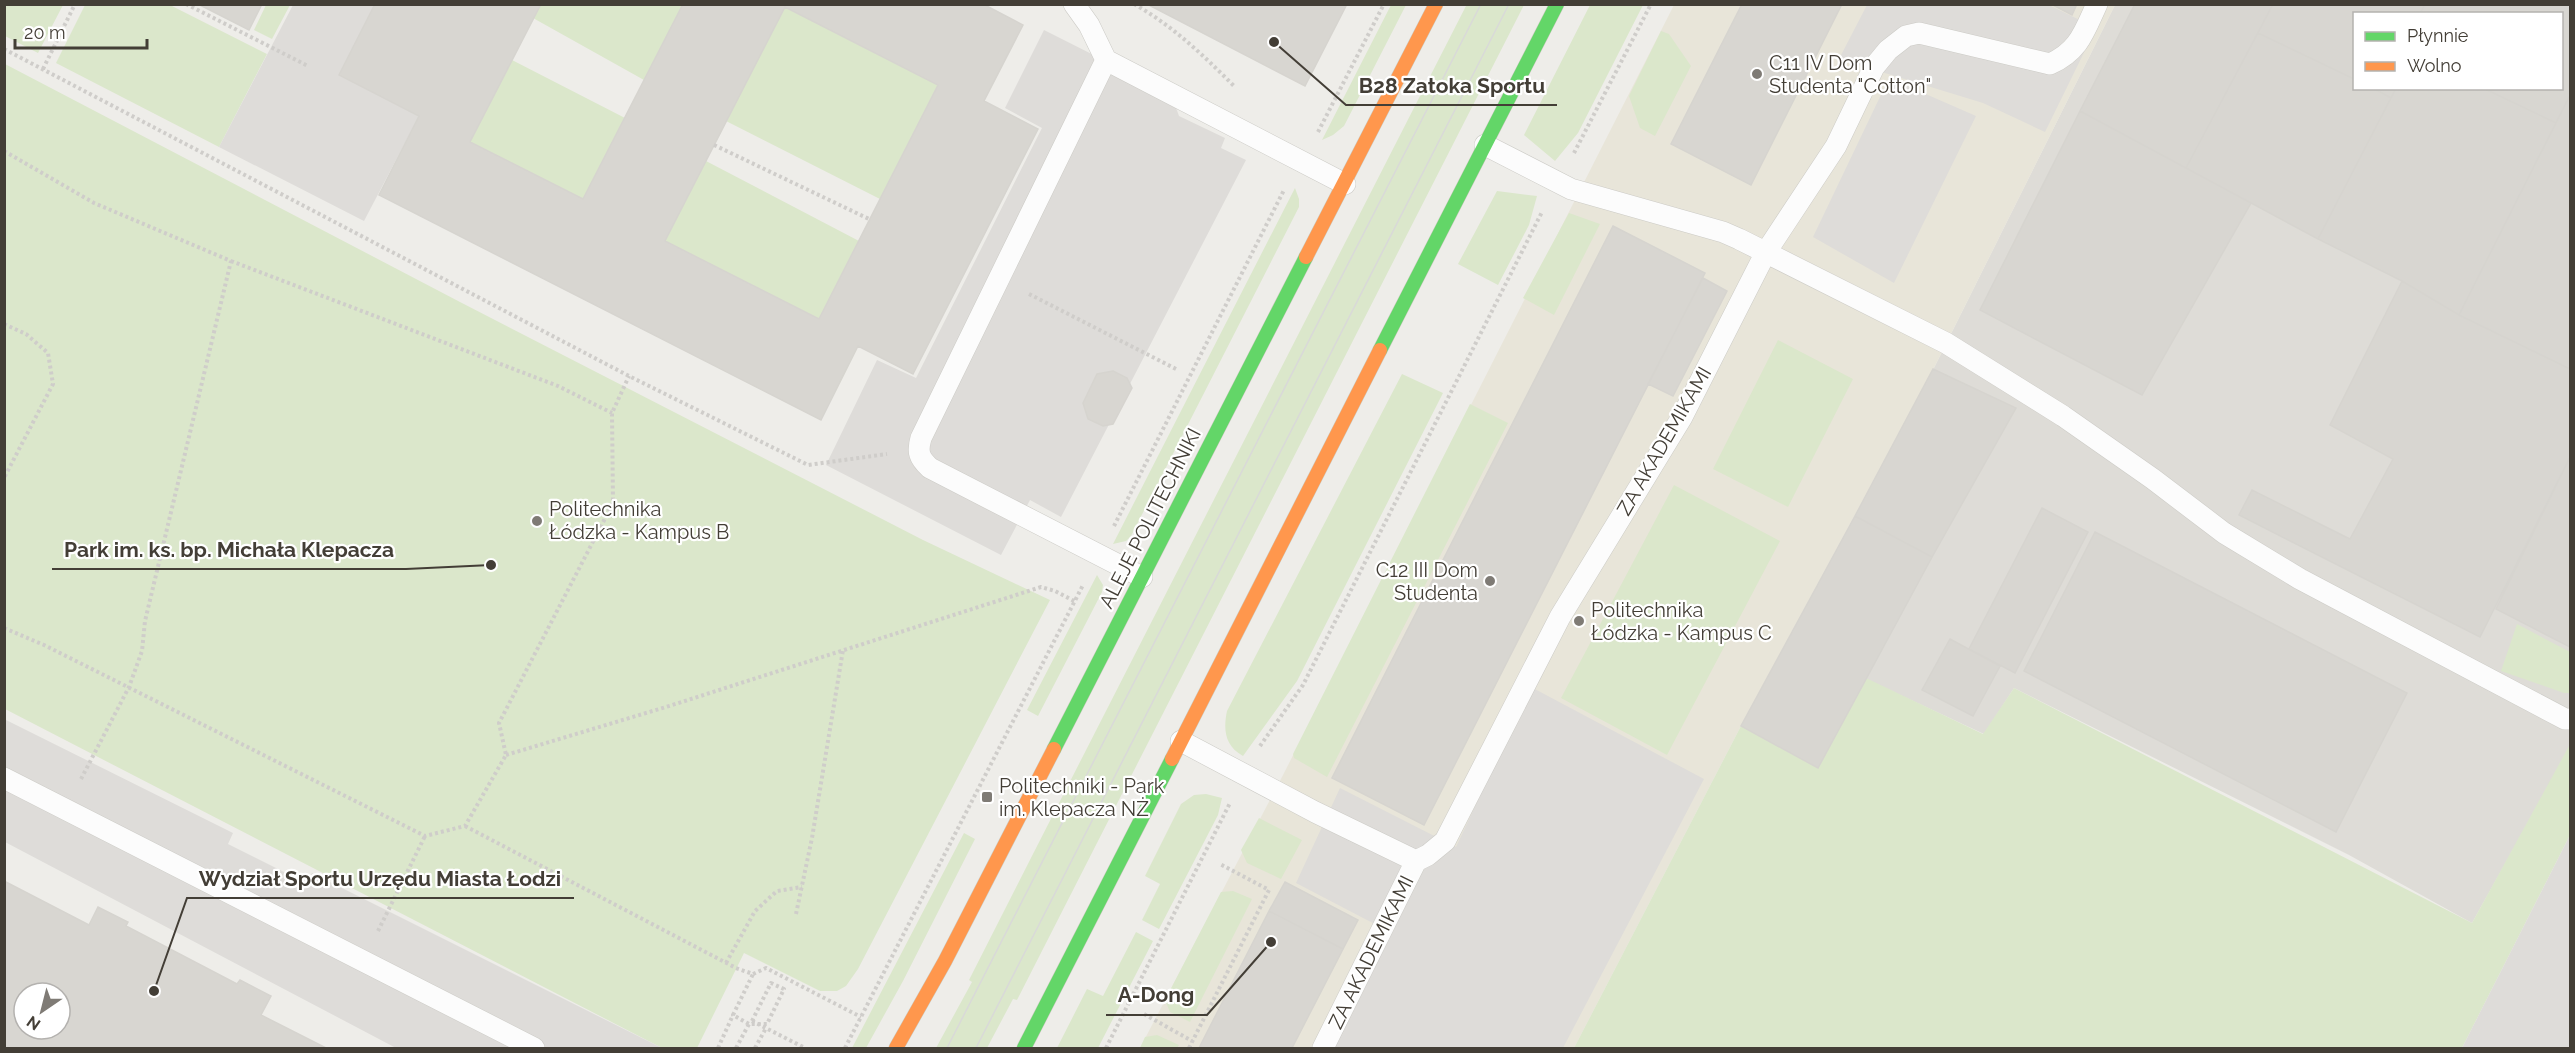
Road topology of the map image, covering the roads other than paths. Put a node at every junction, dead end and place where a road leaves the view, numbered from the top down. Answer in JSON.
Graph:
{"nodes":[{"id":1,"x":1074,"y":4,"type":"edge"},
{"id":2,"x":1436,"y":4,"type":"edge"},
{"id":3,"x":1557,"y":4,"type":"edge"},
{"id":4,"x":2097,"y":4,"type":"edge"},
{"id":5,"x":1106,"y":60,"type":"junction"},
{"id":6,"x":1485,"y":145,"type":"junction"},
{"id":7,"x":1345,"y":184,"type":"junction"},
{"id":8,"x":1766,"y":252,"type":"junction"},
{"id":9,"x":1142,"y":577,"type":"junction"},
{"id":10,"x":2571,"y":719,"type":"edge"},
{"id":11,"x":1180,"y":741,"type":"junction"},
{"id":12,"x":4,"y":778,"type":"edge"},
{"id":13,"x":1416,"y":861,"type":"junction"},
{"id":14,"x":534,"y":1048,"type":"edge"},
{"id":15,"x":896,"y":1048,"type":"edge"},
{"id":16,"x":1024,"y":1048,"type":"edge"},
{"id":17,"x":1323,"y":1048,"type":"edge"}],
"edges":[{"from":1,"to":5,"type":"lane"},
{"from":2,"to":7,"type":"main road","name":"ALEJE POLITECHNIKI"},
{"from":3,"to":6,"type":"main road"},
{"from":4,"to":8,"type":"lane","name":"ZA AKADEMIKAMI"},
{"from":5,"to":7,"type":"lane"},
{"from":5,"to":9,"type":"lane"},
{"from":6,"to":8,"type":"lane"},
{"from":6,"to":11,"type":"main road"},
{"from":7,"to":9,"type":"main road","name":"ALEJE POLITECHNIKI"},
{"from":8,"to":10,"type":"lane"},
{"from":8,"to":13,"type":"lane","name":"ZA AKADEMIKAMI"},
{"from":9,"to":15,"type":"main road","name":"ALEJE POLITECHNIKI"},
{"from":11,"to":13,"type":"lane"},
{"from":11,"to":16,"type":"main road"},
{"from":12,"to":14,"type":"lane"},
{"from":13,"to":17,"type":"lane","name":"ZA AKADEMIKAMI"}]}
